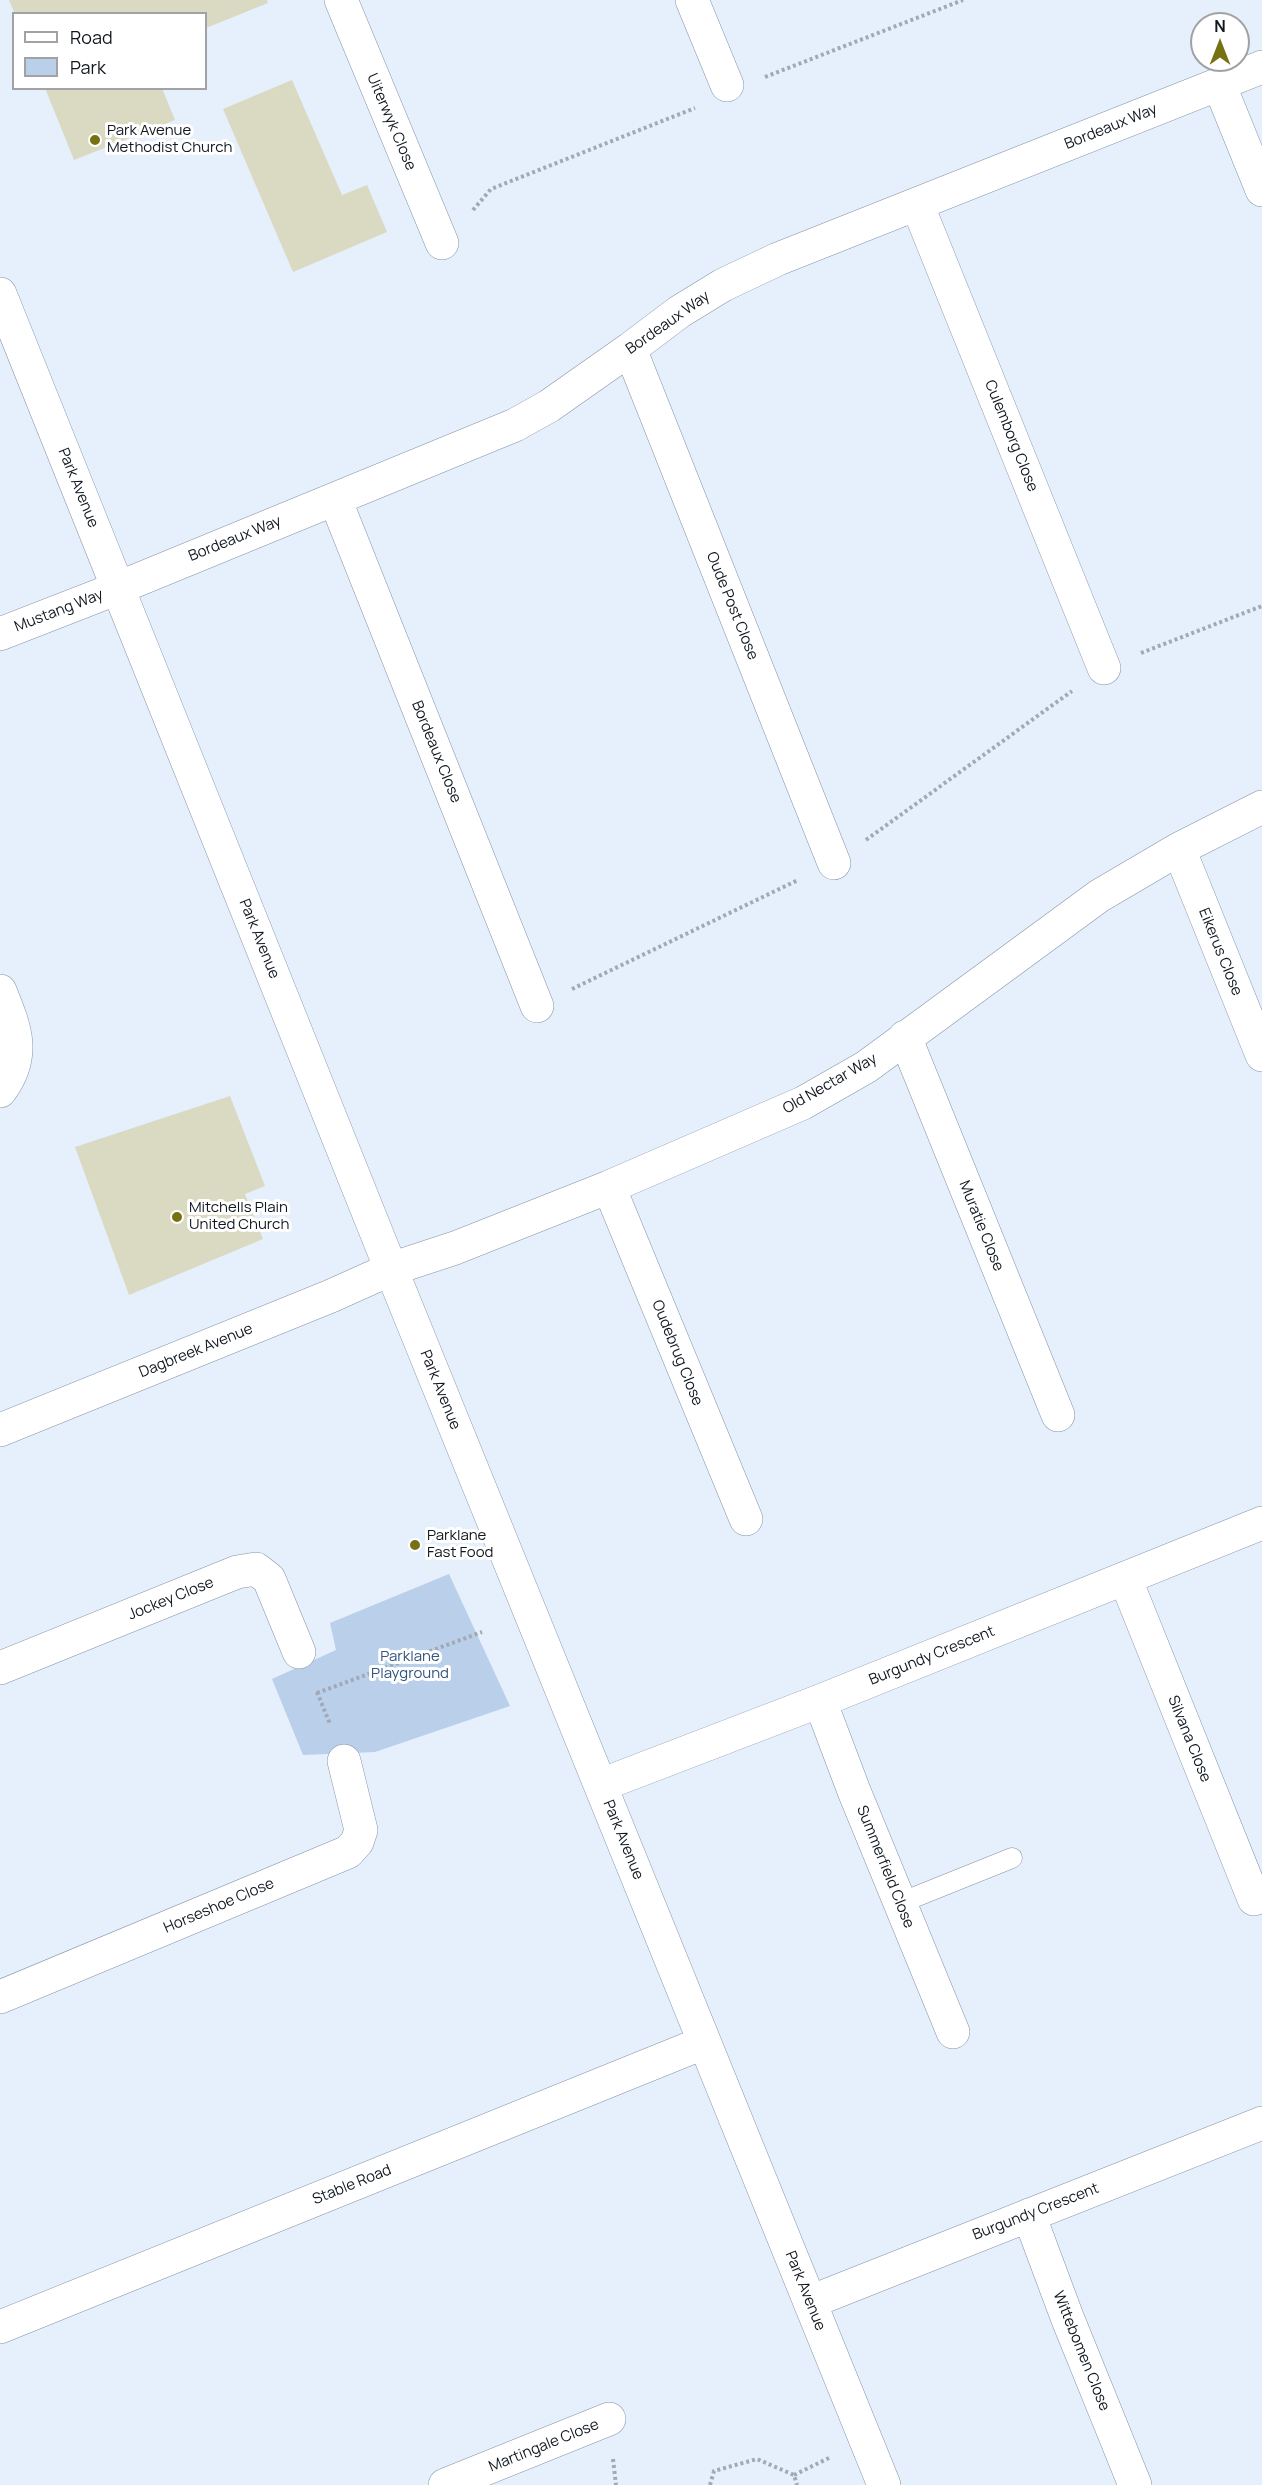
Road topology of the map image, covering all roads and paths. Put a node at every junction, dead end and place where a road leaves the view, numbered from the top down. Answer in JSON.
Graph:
{"nodes":[{"id":1,"x":341,"y":0,"type":"edge"},
{"id":2,"x":692,"y":0,"type":"edge"},
{"id":3,"x":963,"y":0,"type":"edge"},
{"id":4,"x":1262,"y":67,"type":"edge"},
{"id":5,"x":1220,"y":84,"type":"junction"},
{"id":6,"x":727,"y":85,"type":"junction"},
{"id":7,"x":1262,"y":190,"type":"edge"},
{"id":8,"x":917,"y":204,"type":"junction"},
{"id":9,"x":442,"y":243,"type":"joint"},
{"id":10,"x":0,"y":294,"type":"edge"},
{"id":11,"x":630,"y":349,"type":"junction"},
{"id":12,"x":334,"y":499,"type":"junction"},
{"id":13,"x":118,"y":588,"type":"junction"},
{"id":14,"x":1262,"y":606,"type":"edge"},
{"id":15,"x":0,"y":634,"type":"edge"},
{"id":16,"x":1104,"y":668,"type":"junction"},
{"id":17,"x":1262,"y":807,"type":"edge"},
{"id":18,"x":1179,"y":849,"type":"junction"},
{"id":19,"x":834,"y":863,"type":"junction"},
{"id":20,"x":0,"y":991,"type":"edge"},
{"id":21,"x":537,"y":1006,"type":"joint"},
{"id":22,"x":904,"y":1037,"type":"junction"},
{"id":23,"x":1262,"y":1055,"type":"edge"},
{"id":24,"x":0,"y":1091,"type":"edge"},
{"id":25,"x":609,"y":1187,"type":"junction"},
{"id":26,"x":391,"y":1269,"type":"junction"},
{"id":27,"x":1058,"y":1415,"type":"dead end"},
{"id":28,"x":0,"y":1430,"type":"edge"},
{"id":29,"x":746,"y":1519,"type":"dead end"},
{"id":30,"x":1262,"y":1522,"type":"edge"},
{"id":31,"x":1125,"y":1578,"type":"junction"},
{"id":32,"x":482,"y":1632,"type":"dead end"},
{"id":33,"x":299,"y":1652,"type":"joint"},
{"id":34,"x":0,"y":1668,"type":"edge"},
{"id":35,"x":317,"y":1693,"type":"junction"},
{"id":36,"x":820,"y":1701,"type":"junction"},
{"id":37,"x":344,"y":1761,"type":"joint"},
{"id":38,"x":601,"y":1785,"type":"junction"},
{"id":39,"x":1012,"y":1857,"type":"dead end"},
{"id":40,"x":1254,"y":1899,"type":"dead end"},
{"id":41,"x":900,"y":1903,"type":"junction"},
{"id":42,"x":0,"y":1997,"type":"edge"},
{"id":43,"x":953,"y":2031,"type":"dead end"},
{"id":44,"x":703,"y":2043,"type":"junction"},
{"id":45,"x":1262,"y":2124,"type":"edge"},
{"id":46,"x":1029,"y":2215,"type":"junction"},
{"id":47,"x":810,"y":2302,"type":"junction"},
{"id":48,"x":0,"y":2327,"type":"edge"},
{"id":49,"x":609,"y":2420,"type":"dead end"},
{"id":50,"x":837,"y":2454,"type":"dead end"},
{"id":51,"x":794,"y":2475,"type":"junction"},
{"id":52,"x":445,"y":2485,"type":"edge"},
{"id":53,"x":710,"y":2485,"type":"edge"},
{"id":54,"x":797,"y":2485,"type":"edge"},
{"id":55,"x":884,"y":2485,"type":"edge"},
{"id":56,"x":1135,"y":2485,"type":"edge"}],
"edges":[{"from":1,"to":9,"type":"street","name":"Uiterwyk Close"},
{"from":2,"to":6,"type":"street"},
{"from":3,"to":6,"type":"path"},
{"from":4,"to":5,"type":"street","name":"Bordeaux Way"},
{"from":5,"to":7,"type":"street"},
{"from":5,"to":8,"type":"street","name":"Bordeaux Way"},
{"from":6,"to":9,"type":"path"},
{"from":8,"to":11,"type":"street","name":"Bordeaux Way"},
{"from":8,"to":16,"type":"street","name":"Culemborg Close"},
{"from":10,"to":13,"type":"street","name":"Park Avenue"},
{"from":11,"to":12,"type":"street","name":"Bordeaux Way"},
{"from":11,"to":19,"type":"street","name":"Oude Post Close"},
{"from":12,"to":13,"type":"street","name":"Bordeaux Way"},
{"from":12,"to":21,"type":"street","name":"Bordeaux Close"},
{"from":13,"to":15,"type":"street","name":"Mustang Way"},
{"from":13,"to":26,"type":"street","name":"Park Avenue"},
{"from":14,"to":16,"type":"path"},
{"from":16,"to":19,"type":"path"},
{"from":17,"to":18,"type":"street","name":"Old Nectar Way"},
{"from":18,"to":22,"type":"street","name":"Old Nectar Way"},
{"from":18,"to":23,"type":"street","name":"Eikerus Close"},
{"from":19,"to":21,"type":"path"},
{"from":20,"to":24,"type":"street"},
{"from":22,"to":25,"type":"street","name":"Old Nectar Way"},
{"from":22,"to":27,"type":"street","name":"Muratie Close"},
{"from":25,"to":26,"type":"street","name":"Old Nectar Way"},
{"from":25,"to":29,"type":"street","name":"Oudebrug Close"},
{"from":26,"to":28,"type":"street","name":"Dagbreek Avenue"},
{"from":26,"to":38,"type":"street","name":"Park Avenue"},
{"from":30,"to":31,"type":"street","name":"Burgundy Crescent"},
{"from":31,"to":36,"type":"street","name":"Burgundy Crescent"},
{"from":31,"to":40,"type":"street","name":"Silvana Close"},
{"from":32,"to":35,"type":"path"},
{"from":33,"to":34,"type":"street","name":"Jockey Close"},
{"from":33,"to":35,"type":"path"},
{"from":35,"to":37,"type":"path"},
{"from":36,"to":38,"type":"street","name":"Burgundy Crescent"},
{"from":36,"to":41,"type":"street","name":"Summerfield Close"},
{"from":37,"to":42,"type":"street","name":"Horseshoe Close"},
{"from":38,"to":44,"type":"street","name":"Park Avenue"},
{"from":39,"to":41,"type":"lane"},
{"from":41,"to":43,"type":"street","name":"Summerfield Close"},
{"from":44,"to":47,"type":"street","name":"Park Avenue"},
{"from":44,"to":48,"type":"street","name":"Stable Road"},
{"from":45,"to":46,"type":"street","name":"Burgundy Crescent"},
{"from":46,"to":47,"type":"street","name":"Burgundy Crescent"},
{"from":46,"to":56,"type":"street","name":"Wittebomen Close"},
{"from":47,"to":55,"type":"street","name":"Park Avenue"},
{"from":49,"to":52,"type":"street","name":"Martingale Close"},
{"from":50,"to":51,"type":"path"},
{"from":51,"to":53,"type":"path"},
{"from":51,"to":54,"type":"path"}]}
